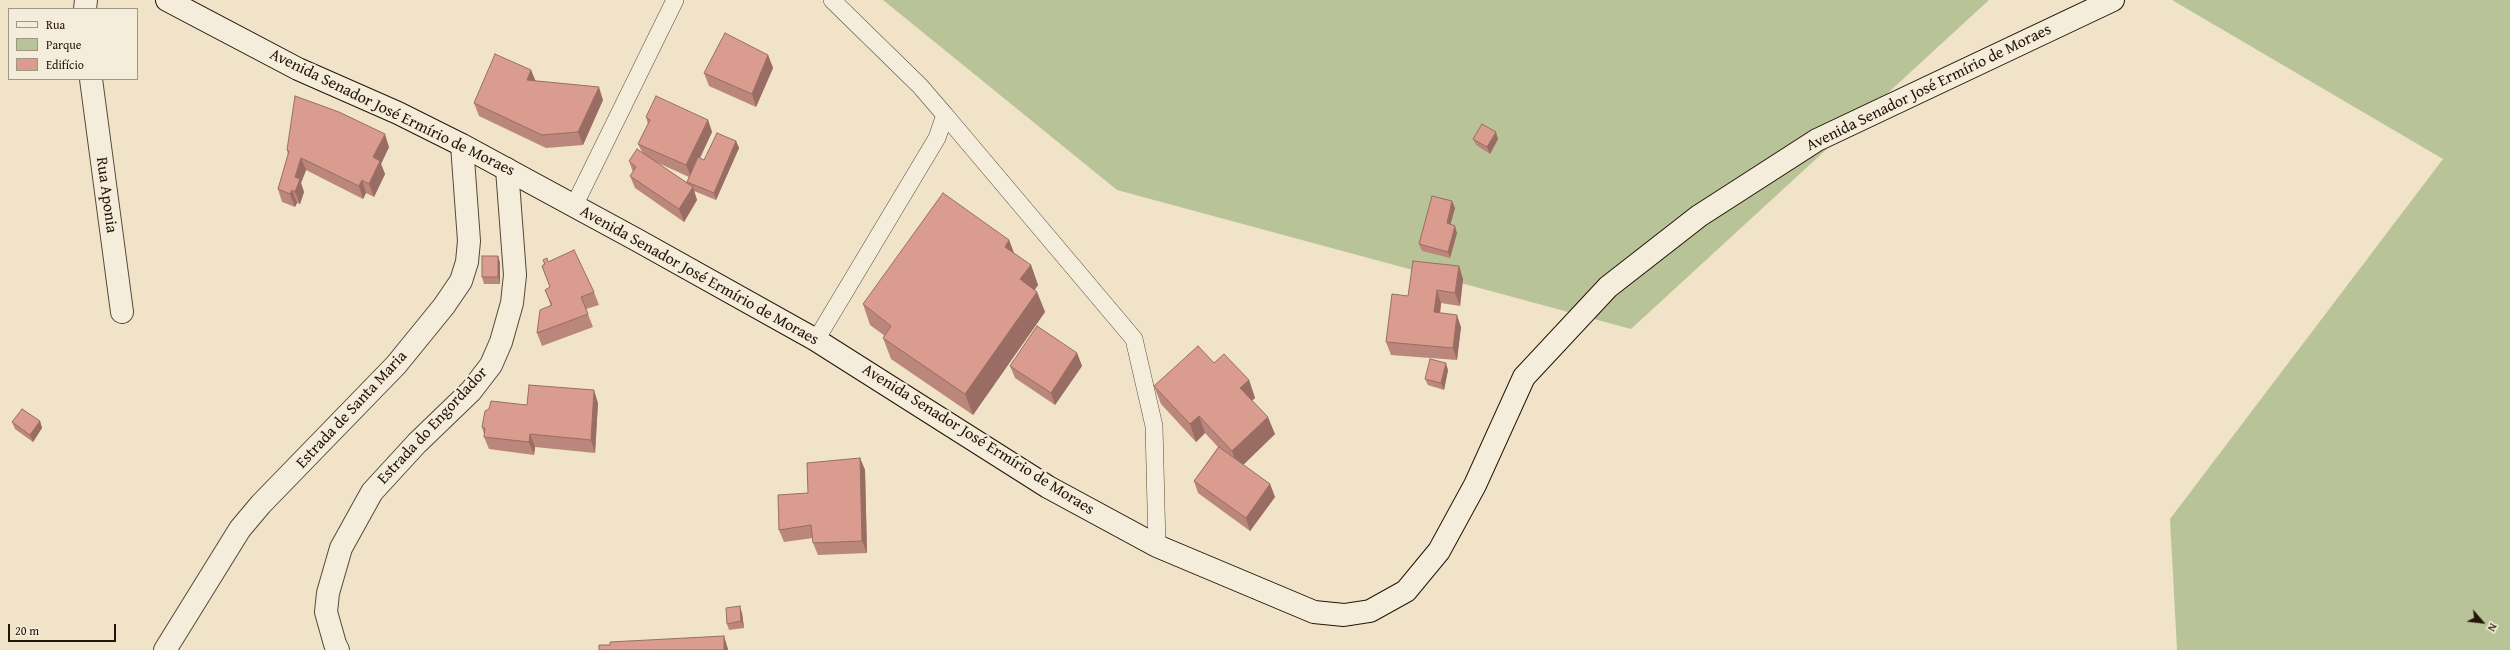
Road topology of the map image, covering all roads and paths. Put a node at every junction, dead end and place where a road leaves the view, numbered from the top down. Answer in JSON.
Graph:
{"nodes":[{"id":1,"x":167,"y":0,"type":"edge"},
{"id":2,"x":675,"y":0,"type":"edge"},
{"id":3,"x":832,"y":0,"type":"edge"},
{"id":4,"x":2112,"y":0,"type":"edge"},
{"id":5,"x":91,"y":80,"type":"edge"},
{"id":6,"x":944,"y":115,"type":"junction"},
{"id":7,"x":462,"y":145,"type":"junction"},
{"id":8,"x":507,"y":169,"type":"junction"},
{"id":9,"x":574,"y":206,"type":"junction"},
{"id":10,"x":122,"y":312,"type":"dead end"},
{"id":11,"x":816,"y":340,"type":"junction"},
{"id":12,"x":1157,"y":546,"type":"junction"},
{"id":13,"x":165,"y":650,"type":"edge"},
{"id":14,"x":338,"y":650,"type":"edge"}],
"edges":[{"from":1,"to":7,"type":"main road","name":"Avenida Senador José Ermírio de Moraes"},
{"from":2,"to":9,"type":"lane"},
{"from":3,"to":6,"type":"lane"},
{"from":4,"to":12,"type":"main road","name":"Avenida Senador José Ermírio de Moraes"},
{"from":5,"to":10,"type":"main road","name":"Rua Aponia"},
{"from":6,"to":11,"type":"lane"},
{"from":6,"to":12,"type":"lane"},
{"from":7,"to":8,"type":"main road","name":"Avenida Senador José Ermírio de Moraes"},
{"from":7,"to":13,"type":"main road","name":"Estrada de Santa Maria"},
{"from":8,"to":9,"type":"main road","name":"Avenida Senador José Ermírio de Moraes"},
{"from":8,"to":14,"type":"main road","name":"Estrada do Engordador"},
{"from":9,"to":11,"type":"main road","name":"Avenida Senador José Ermírio de Moraes"},
{"from":11,"to":12,"type":"main road","name":"Avenida Senador José Ermírio de Moraes"}]}
